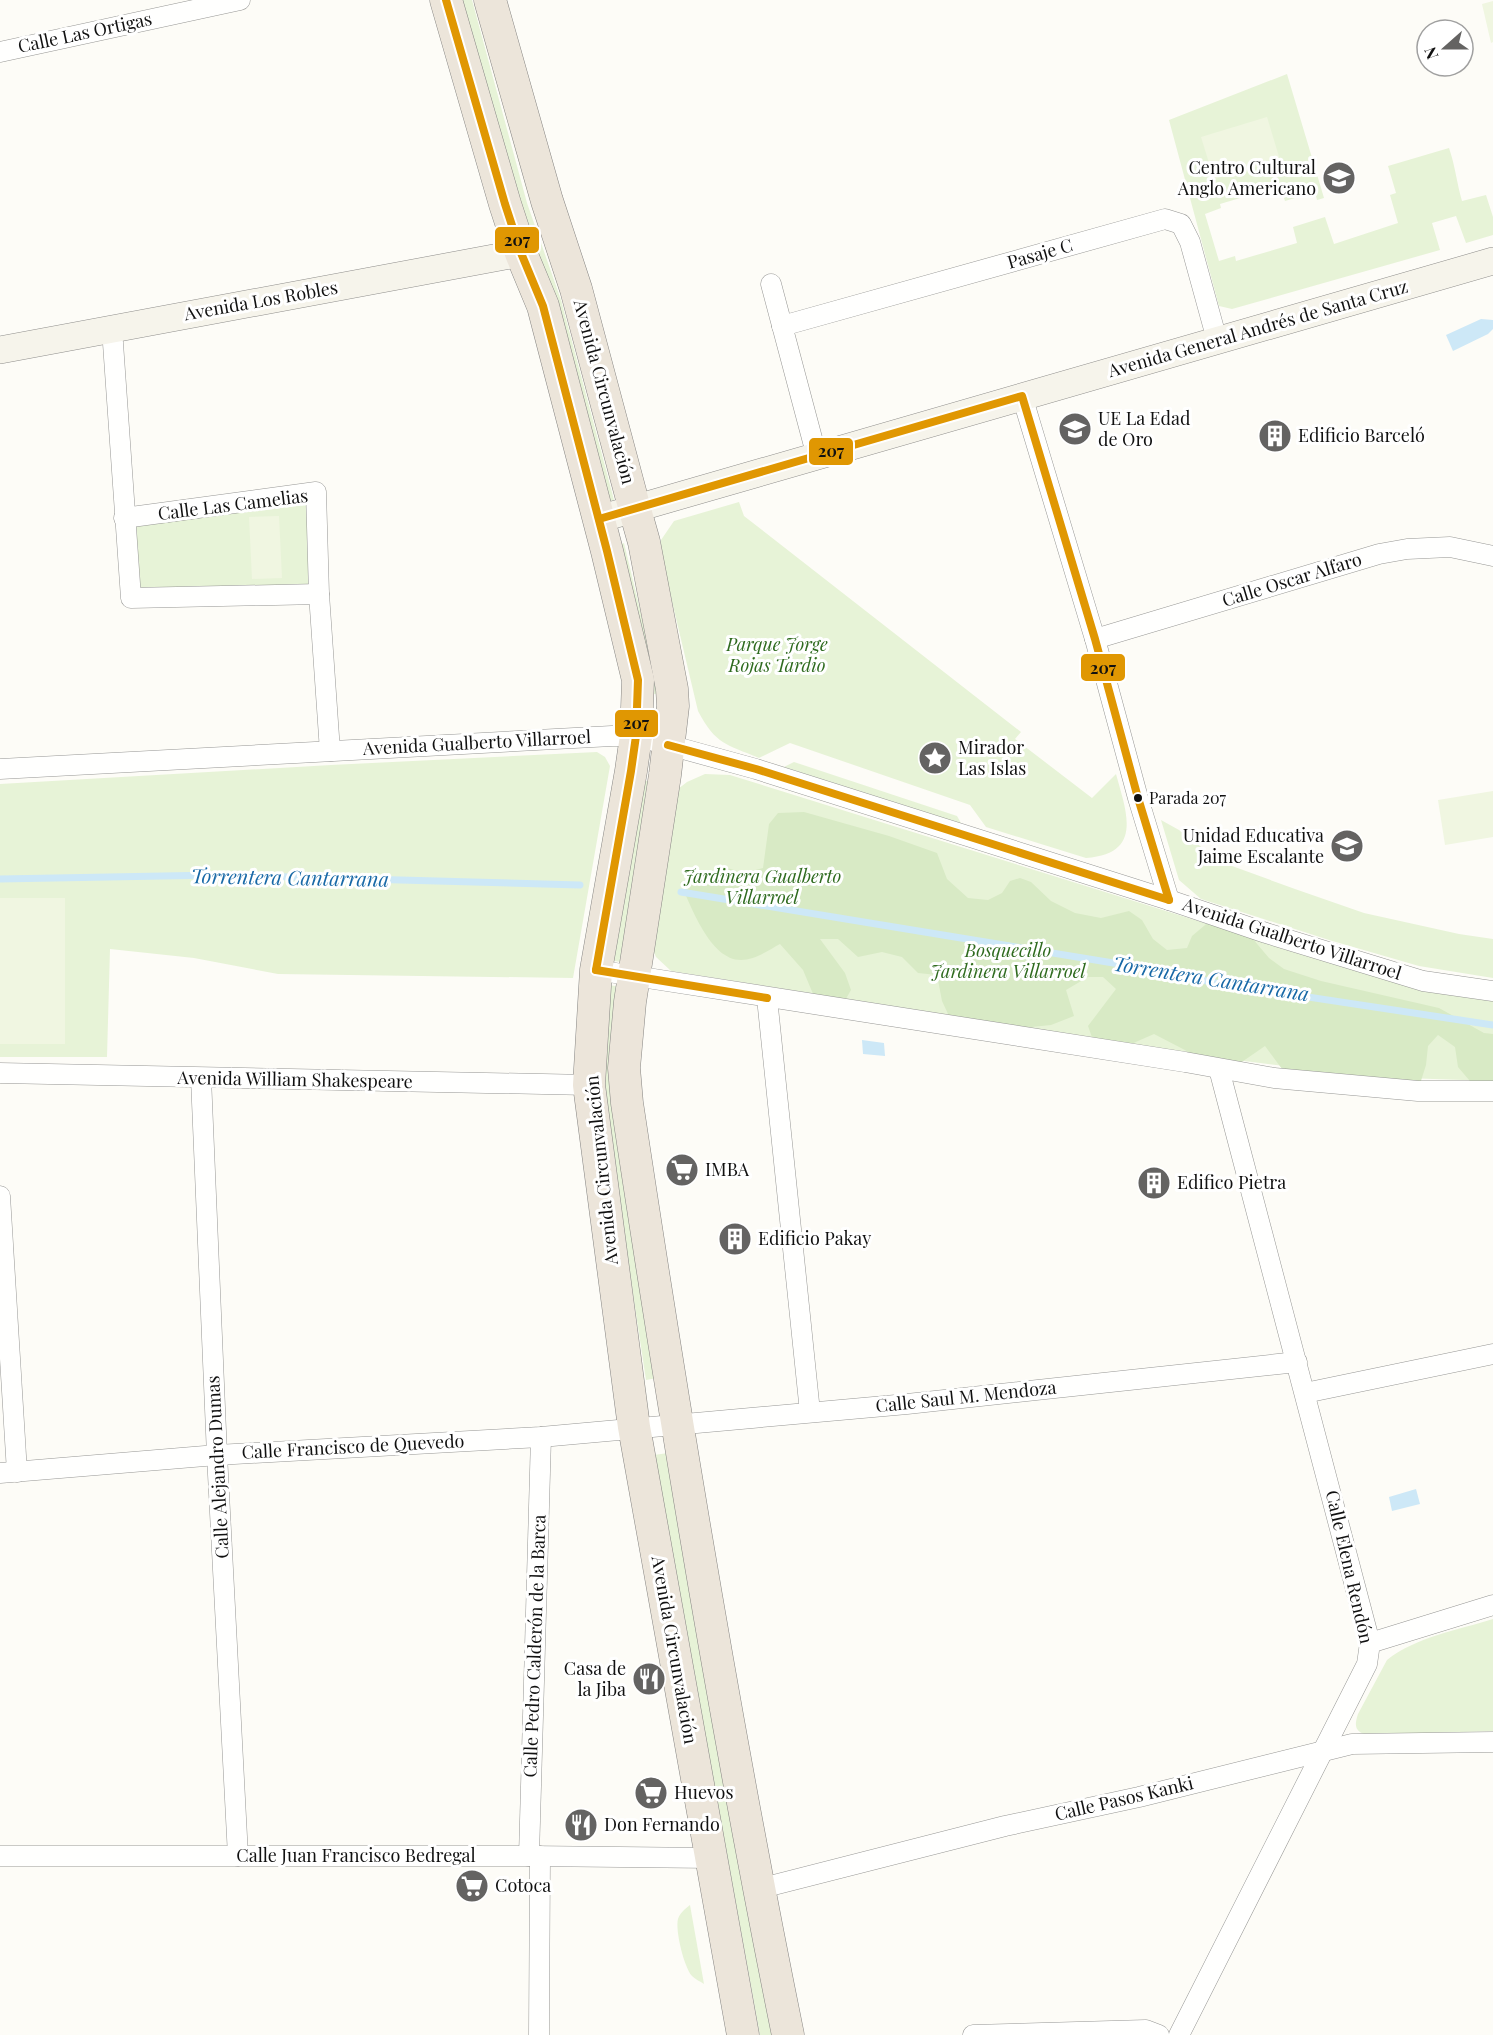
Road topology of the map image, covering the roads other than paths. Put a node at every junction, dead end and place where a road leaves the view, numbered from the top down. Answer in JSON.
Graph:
{"nodes":[{"id":1,"x":240,"y":0,"type":"edge"},
{"id":2,"x":446,"y":0,"type":"edge"},
{"id":3,"x":490,"y":0,"type":"edge"},
{"id":4,"x":0,"y":52,"type":"edge"},
{"id":5,"x":521,"y":254,"type":"junction"},
{"id":6,"x":1493,"y":261,"type":"edge"},
{"id":7,"x":771,"y":284,"type":"dead end"},
{"id":8,"x":782,"y":326,"type":"junction"},
{"id":9,"x":112,"y":329,"type":"junction"},
{"id":10,"x":1217,"y":340,"type":"junction"},
{"id":11,"x":0,"y":350,"type":"edge"},
{"id":12,"x":1022,"y":396,"type":"junction"},
{"id":13,"x":817,"y":457,"type":"junction"},
{"id":14,"x":635,"y":510,"type":"junction"},
{"id":15,"x":124,"y":518,"type":"junction"},
{"id":16,"x":599,"y":519,"type":"junction"},
{"id":17,"x":1493,"y":556,"type":"edge"},
{"id":18,"x":319,"y":594,"type":"junction"},
{"id":19,"x":1095,"y":639,"type":"junction"},
{"id":20,"x":636,"y":736,"type":"junction"},
{"id":21,"x":668,"y":745,"type":"junction"},
{"id":22,"x":330,"y":751,"type":"junction"},
{"id":23,"x":0,"y":769,"type":"edge"},
{"id":24,"x":1169,"y":900,"type":"junction"},
{"id":25,"x":596,"y":970,"type":"junction"},
{"id":26,"x":635,"y":975,"type":"junction"},
{"id":27,"x":1493,"y":991,"type":"edge"},
{"id":28,"x":767,"y":998,"type":"junction"},
{"id":29,"x":1219,"y":1069,"type":"junction"},
{"id":30,"x":0,"y":1073,"type":"edge"},
{"id":31,"x":201,"y":1078,"type":"junction"},
{"id":32,"x":590,"y":1085,"type":"junction"},
{"id":33,"x":1493,"y":1091,"type":"edge"},
{"id":34,"x":0,"y":1196,"type":"edge"},
{"id":35,"x":1493,"y":1354,"type":"edge"},
{"id":36,"x":1297,"y":1362,"type":"junction"},
{"id":37,"x":1305,"y":1394,"type":"junction"},
{"id":38,"x":810,"y":1412,"type":"junction"},
{"id":39,"x":676,"y":1424,"type":"junction"},
{"id":40,"x":634,"y":1427,"type":"junction"},
{"id":41,"x":541,"y":1437,"type":"junction"},
{"id":42,"x":216,"y":1455,"type":"junction"},
{"id":43,"x":8,"y":1473,"type":"edge"},
{"id":44,"x":1493,"y":1605,"type":"edge"},
{"id":45,"x":1370,"y":1643,"type":"junction"},
{"id":46,"x":1493,"y":1742,"type":"edge"},
{"id":47,"x":1323,"y":1752,"type":"junction"},
{"id":48,"x":0,"y":1856,"type":"edge"},
{"id":49,"x":238,"y":1856,"type":"junction"},
{"id":50,"x":535,"y":1856,"type":"junction"},
{"id":51,"x":711,"y":1858,"type":"junction"},
{"id":52,"x":758,"y":1889,"type":"junction"},
{"id":53,"x":539,"y":2035,"type":"edge"},
{"id":54,"x":743,"y":2035,"type":"edge"},
{"id":55,"x":788,"y":2035,"type":"edge"},
{"id":56,"x":973,"y":2035,"type":"edge"},
{"id":57,"x":1159,"y":2035,"type":"edge"},
{"id":58,"x":1179,"y":2035,"type":"edge"}],
"edges":[{"from":1,"to":4,"type":"street","name":"Calle Las Ortigas"},
{"from":2,"to":5,"type":"highway","name":"Avenida Circunvalación"},
{"from":3,"to":14,"type":"highway","name":"Avenida Circunvalación"},
{"from":5,"to":9,"type":"main road","name":"Avenida Los Robles"},
{"from":5,"to":16,"type":"highway","name":"Avenida Circunvalación"},
{"from":6,"to":10,"type":"main road","name":"Avenida General Andrés de Santa Cruz"},
{"from":7,"to":8,"type":"street"},
{"from":8,"to":10,"type":"street","name":"Pasaje C"},
{"from":8,"to":13,"type":"street"},
{"from":9,"to":11,"type":"main road","name":"Avenida Los Robles"},
{"from":9,"to":15,"type":"street"},
{"from":10,"to":12,"type":"main road","name":"Avenida General Andrés de Santa Cruz"},
{"from":12,"to":13,"type":"main road","name":"Avenida General Andrés de Santa Cruz"},
{"from":12,"to":19,"type":"street"},
{"from":13,"to":14,"type":"main road","name":"Avenida General Andrés de Santa Cruz"},
{"from":14,"to":16,"type":"main road","name":"Avenida General Andrés de Santa Cruz"},
{"from":14,"to":21,"type":"highway","name":"Avenida Circunvalación"},
{"from":15,"to":18,"type":"street"},
{"from":15,"to":18,"type":"street","name":"Calle Las Camelias"},
{"from":16,"to":20,"type":"highway","name":"Avenida Circunvalación"},
{"from":17,"to":19,"type":"street","name":"Calle Oscar Alfaro"},
{"from":18,"to":22,"type":"street","name":"Calle Las Camelias"},
{"from":19,"to":24,"type":"street"},
{"from":20,"to":21,"type":"street","name":"Avenida Gualberto Villarroel"},
{"from":20,"to":22,"type":"street","name":"Avenida Gualberto Villarroel"},
{"from":20,"to":25,"type":"highway","name":"Avenida Circunvalación"},
{"from":21,"to":24,"type":"street","name":"Avenida Gualberto Villarroel"},
{"from":21,"to":26,"type":"highway","name":"Avenida Circunvalación"},
{"from":22,"to":23,"type":"street","name":"Avenida Gualberto Villarroel"},
{"from":24,"to":27,"type":"street","name":"Avenida Gualberto Villarroel"},
{"from":25,"to":26,"type":"street"},
{"from":25,"to":32,"type":"highway","name":"Avenida Circunvalación"},
{"from":26,"to":28,"type":"street"},
{"from":26,"to":39,"type":"highway","name":"Avenida Circunvalación"},
{"from":28,"to":29,"type":"street"},
{"from":28,"to":38,"type":"street"},
{"from":29,"to":33,"type":"street"},
{"from":29,"to":36,"type":"street","name":"Calle Elena Rendón"},
{"from":30,"to":31,"type":"street","name":"Avenida William Shakespeare"},
{"from":31,"to":32,"type":"street","name":"Avenida William Shakespeare"},
{"from":31,"to":42,"type":"street","name":"Calle Alejandro Dumas"},
{"from":32,"to":40,"type":"highway","name":"Avenida Circunvalación"},
{"from":34,"to":43,"type":"street"},
{"from":35,"to":37,"type":"street"},
{"from":36,"to":37,"type":"street","name":"Calle Elena Rendón"},
{"from":36,"to":38,"type":"street","name":"Calle Saul M. Mendoza"},
{"from":37,"to":45,"type":"street","name":"Calle Elena Rendón"},
{"from":38,"to":39,"type":"street","name":"Calle Saul M. Mendoza"},
{"from":39,"to":40,"type":"street","name":"Calle Saul M. Mendoza"},
{"from":39,"to":52,"type":"highway","name":"Avenida Circunvalación"},
{"from":40,"to":41,"type":"street","name":"Calle Francisco de Quevedo"},
{"from":40,"to":51,"type":"highway","name":"Avenida Circunvalación"},
{"from":41,"to":42,"type":"street","name":"Calle Francisco de Quevedo"},
{"from":41,"to":50,"type":"street","name":"Calle Pedro Calderón de la Barca"},
{"from":42,"to":43,"type":"street","name":"Calle Francisco de Quevedo"},
{"from":42,"to":49,"type":"street","name":"Calle Alejandro Dumas"},
{"from":44,"to":45,"type":"street"},
{"from":45,"to":47,"type":"street","name":"Calle Elena Rendón"},
{"from":46,"to":47,"type":"street","name":"Calle Pasos Kanki"},
{"from":47,"to":52,"type":"street","name":"Calle Pasos Kanki"},
{"from":47,"to":58,"type":"street","name":"Calle Elena Rendón"},
{"from":48,"to":49,"type":"street","name":"Calle Juan Francisco Bedregal"},
{"from":49,"to":50,"type":"street","name":"Calle Juan Francisco Bedregal"},
{"from":50,"to":51,"type":"street","name":"Calle Juan Francisco Bedregal"},
{"from":50,"to":53,"type":"street","name":"Calle Pedro Calderón de la Barca"},
{"from":51,"to":54,"type":"highway","name":"Avenida Circunvalación"},
{"from":52,"to":55,"type":"highway","name":"Avenida Circunvalación"},
{"from":56,"to":57,"type":"street"}]}
